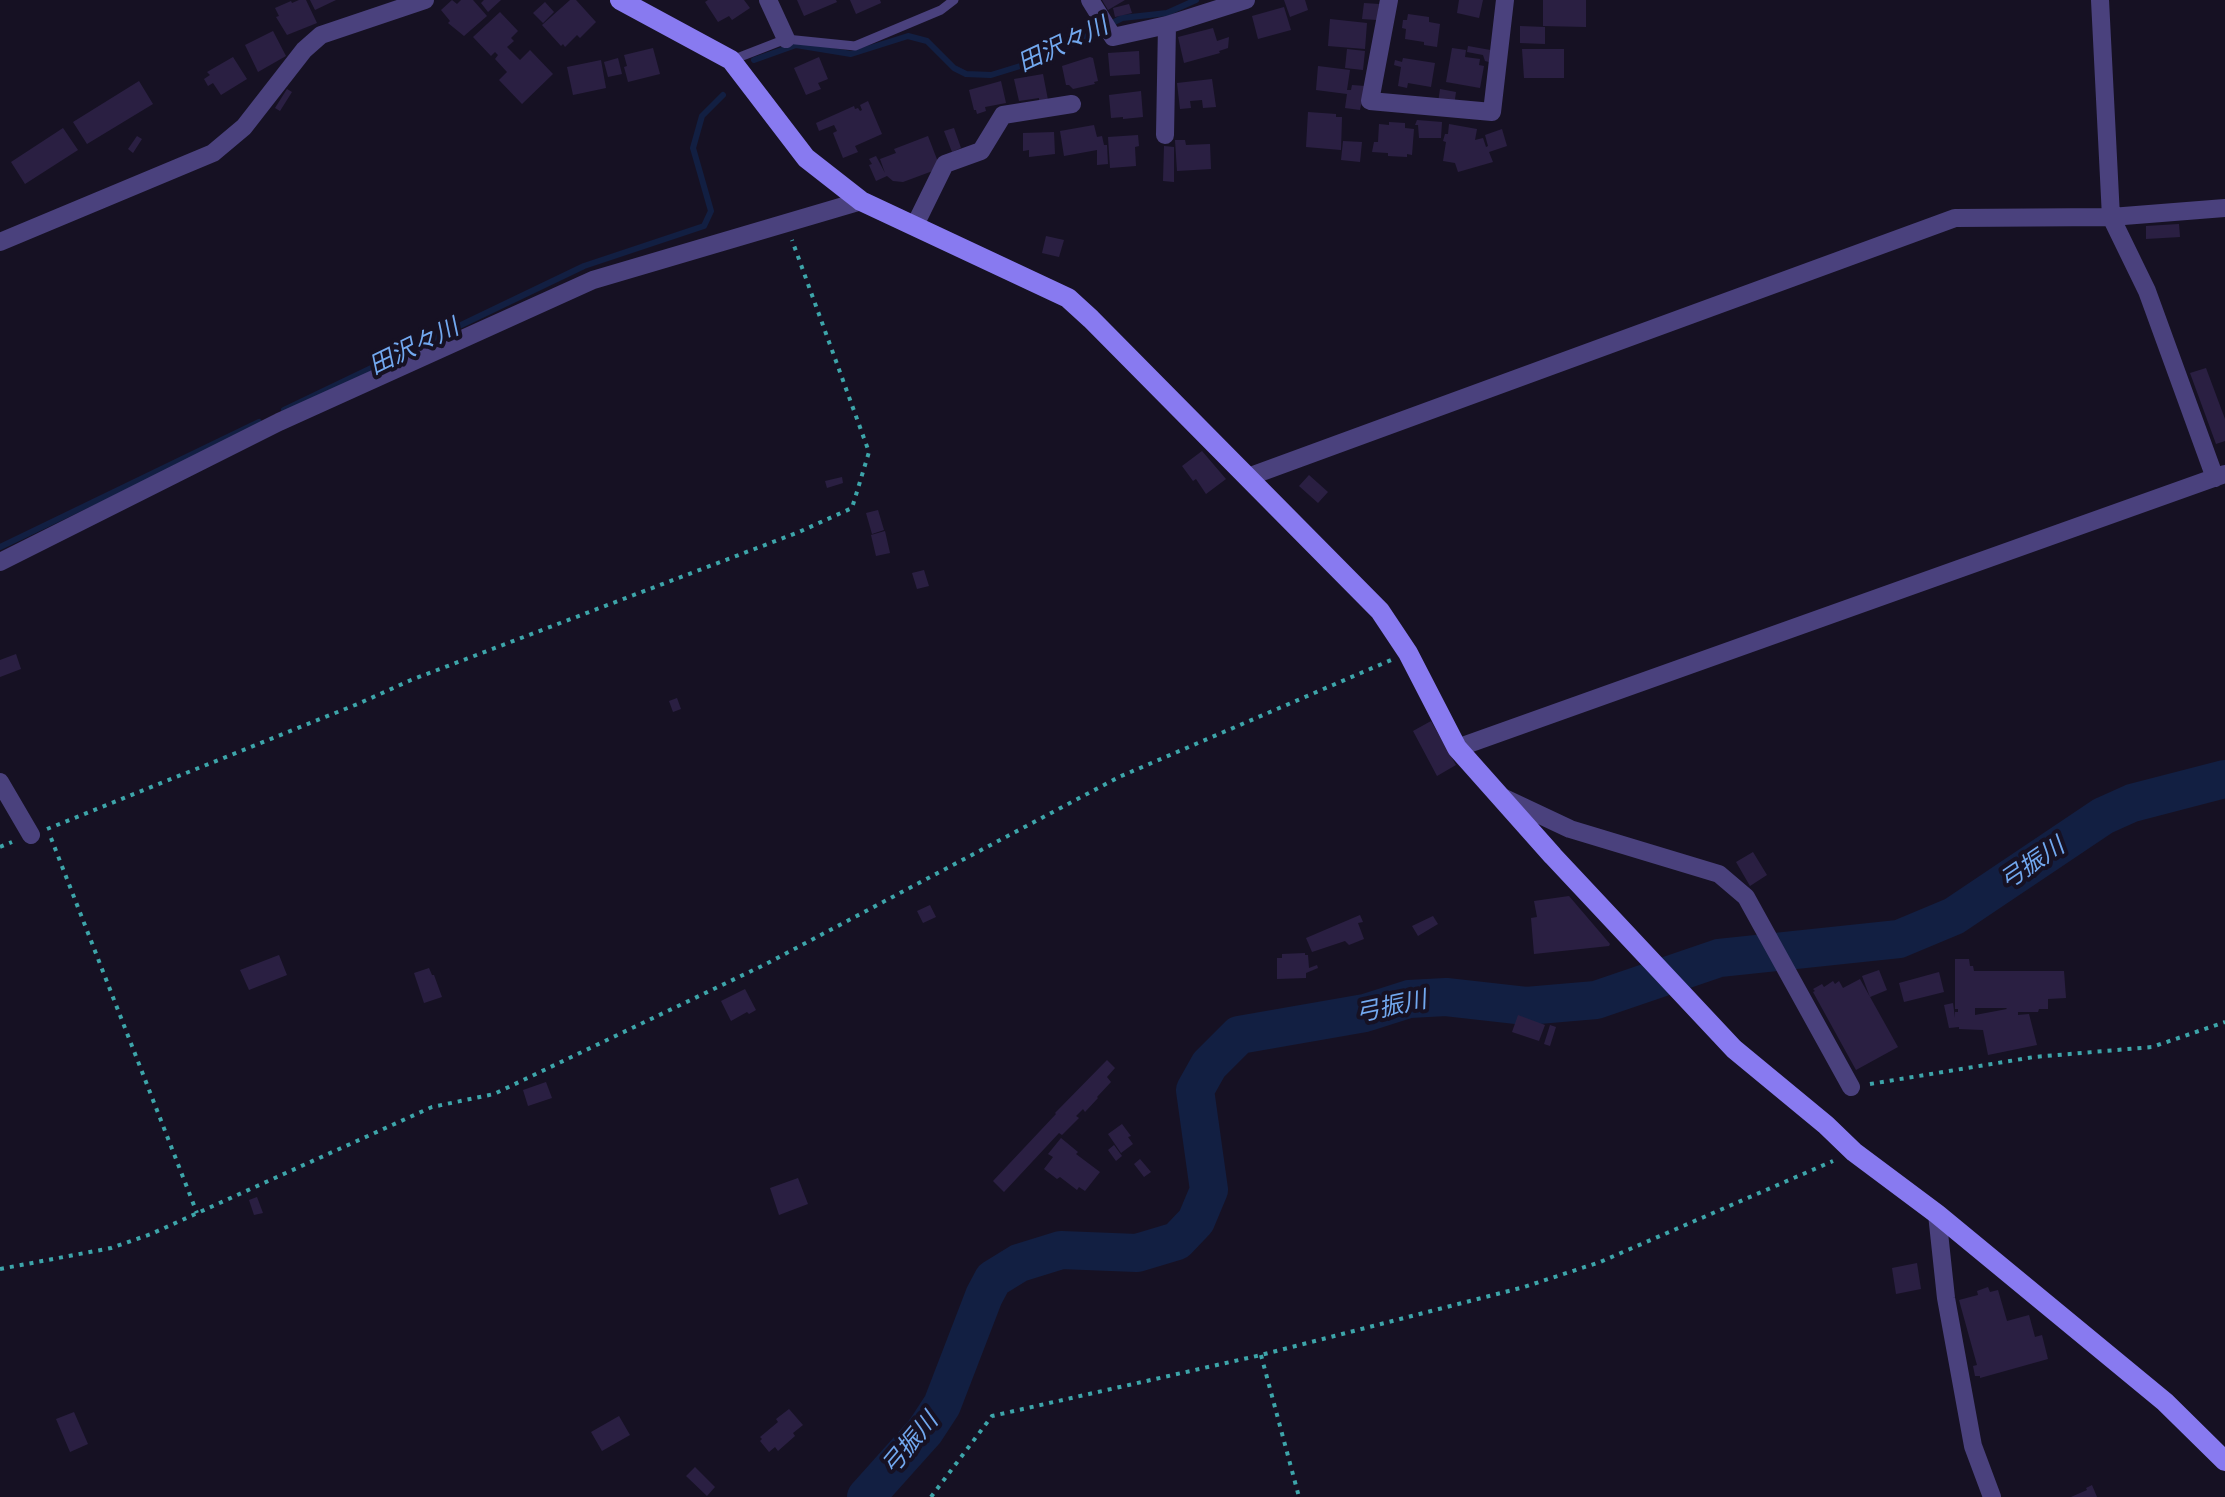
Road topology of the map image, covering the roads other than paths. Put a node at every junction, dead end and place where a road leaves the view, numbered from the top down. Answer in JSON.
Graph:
{"nodes":[{"id":1,"x":425,"y":0,"type":"edge"},
{"id":2,"x":620,"y":0,"type":"edge"},
{"id":3,"x":768,"y":0,"type":"edge"},
{"id":4,"x":954,"y":0,"type":"edge"},
{"id":5,"x":1246,"y":0,"type":"edge"},
{"id":6,"x":1389,"y":0,"type":"edge"},
{"id":7,"x":1505,"y":0,"type":"edge"},
{"id":8,"x":2100,"y":0,"type":"edge"},
{"id":9,"x":1094,"y":7,"type":"edge"},
{"id":10,"x":1167,"y":25,"type":"junction"},
{"id":11,"x":786,"y":39,"type":"junction"},
{"id":12,"x":731,"y":60,"type":"junction"},
{"id":13,"x":1072,"y":104,"type":"dead end"},
{"id":14,"x":1165,"y":135,"type":"dead end"},
{"id":15,"x":861,"y":201,"type":"junction"},
{"id":16,"x":2225,"y":208,"type":"edge"},
{"id":17,"x":2111,"y":217,"type":"junction"},
{"id":18,"x":915,"y":225,"type":"junction"},
{"id":19,"x":0,"y":242,"type":"edge"},
{"id":20,"x":2220,"y":476,"type":"edge"},
{"id":21,"x":1248,"y":477,"type":"junction"},
{"id":22,"x":0,"y":562,"type":"edge"},
{"id":23,"x":1457,"y":748,"type":"junction"},
{"id":24,"x":0,"y":782,"type":"edge"},
{"id":25,"x":1502,"y":797,"type":"junction"},
{"id":26,"x":31,"y":835,"type":"dead end"},
{"id":27,"x":1851,"y":1087,"type":"road end"},
{"id":28,"x":1937,"y":1214,"type":"junction"},
{"id":29,"x":2225,"y":1461,"type":"edge"},
{"id":30,"x":1992,"y":1497,"type":"edge"}],
"edges":[{"from":1,"to":19,"type":"street"},
{"from":2,"to":12,"type":"street"},
{"from":3,"to":11,"type":"street"},
{"from":4,"to":11,"type":"lane"},
{"from":5,"to":10,"type":"street"},
{"from":6,"to":7,"type":"street"},
{"from":8,"to":17,"type":"street"},
{"from":9,"to":10,"type":"street"},
{"from":10,"to":14,"type":"street"},
{"from":11,"to":12,"type":"lane"},
{"from":12,"to":15,"type":"street"},
{"from":13,"to":18,"type":"street"},
{"from":15,"to":18,"type":"street"},
{"from":15,"to":22,"type":"street"},
{"from":16,"to":17,"type":"street"},
{"from":17,"to":20,"type":"street"},
{"from":17,"to":21,"type":"street"},
{"from":18,"to":21,"type":"street"},
{"from":20,"to":23,"type":"street"},
{"from":21,"to":23,"type":"street"},
{"from":23,"to":25,"type":"street"},
{"from":24,"to":26,"type":"street"},
{"from":25,"to":27,"type":"street"},
{"from":25,"to":28,"type":"street"},
{"from":28,"to":29,"type":"street"},
{"from":28,"to":30,"type":"street"}]}
